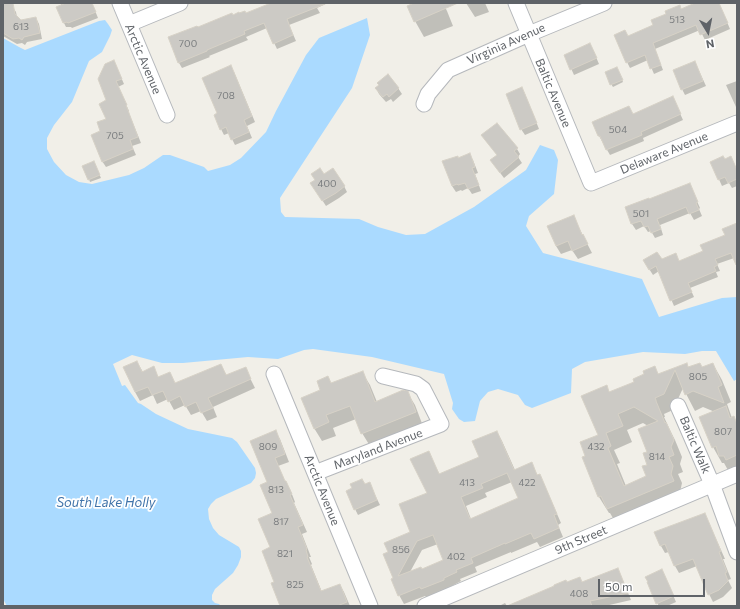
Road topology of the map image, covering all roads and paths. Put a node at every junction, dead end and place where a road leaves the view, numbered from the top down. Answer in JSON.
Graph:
{"nodes":[{"id":1,"x":120,"y":3,"type":"edge"},
{"id":2,"x":180,"y":3,"type":"edge"},
{"id":3,"x":516,"y":3,"type":"edge"},
{"id":4,"x":604,"y":3,"type":"edge"},
{"id":5,"x":129,"y":24,"type":"junction"},
{"id":6,"x":528,"y":34,"type":"junction"},
{"id":7,"x":424,"y":104,"type":"dead end"},
{"id":8,"x":167,"y":114,"type":"dead end"},
{"id":9,"x":737,"y":123,"type":"edge"},
{"id":10,"x":591,"y":183,"type":"joint"},
{"id":11,"x":274,"y":374,"type":"dead end"},
{"id":12,"x":383,"y":376,"type":"dead end"},
{"id":13,"x":678,"y":406,"type":"dead end"},
{"id":14,"x":315,"y":473,"type":"junction"},
{"id":15,"x":737,"y":474,"type":"edge"},
{"id":16,"x":712,"y":484,"type":"junction"},
{"id":17,"x":737,"y":552,"type":"edge"},
{"id":18,"x":370,"y":606,"type":"edge"},
{"id":19,"x":425,"y":606,"type":"edge"}],
"edges":[{"from":1,"to":5,"type":"street","name":"Arctic Avenue"},
{"from":2,"to":5,"type":"street"},
{"from":3,"to":6,"type":"street","name":"Baltic Avenue"},
{"from":4,"to":6,"type":"street","name":"Virginia Avenue"},
{"from":5,"to":8,"type":"street","name":"Arctic Avenue"},
{"from":6,"to":7,"type":"street","name":"Virginia Avenue"},
{"from":6,"to":10,"type":"street","name":"Baltic Avenue"},
{"from":9,"to":10,"type":"street","name":"Delaware Avenue"},
{"from":11,"to":14,"type":"street","name":"Arctic Avenue"},
{"from":12,"to":14,"type":"street","name":"Maryland Avenue"},
{"from":13,"to":16,"type":"street","name":"Baltic Walk"},
{"from":14,"to":18,"type":"street","name":"Arctic Avenue"},
{"from":15,"to":16,"type":"street","name":"9th Street"},
{"from":16,"to":17,"type":"street"},
{"from":16,"to":19,"type":"street","name":"9th Street"}]}
